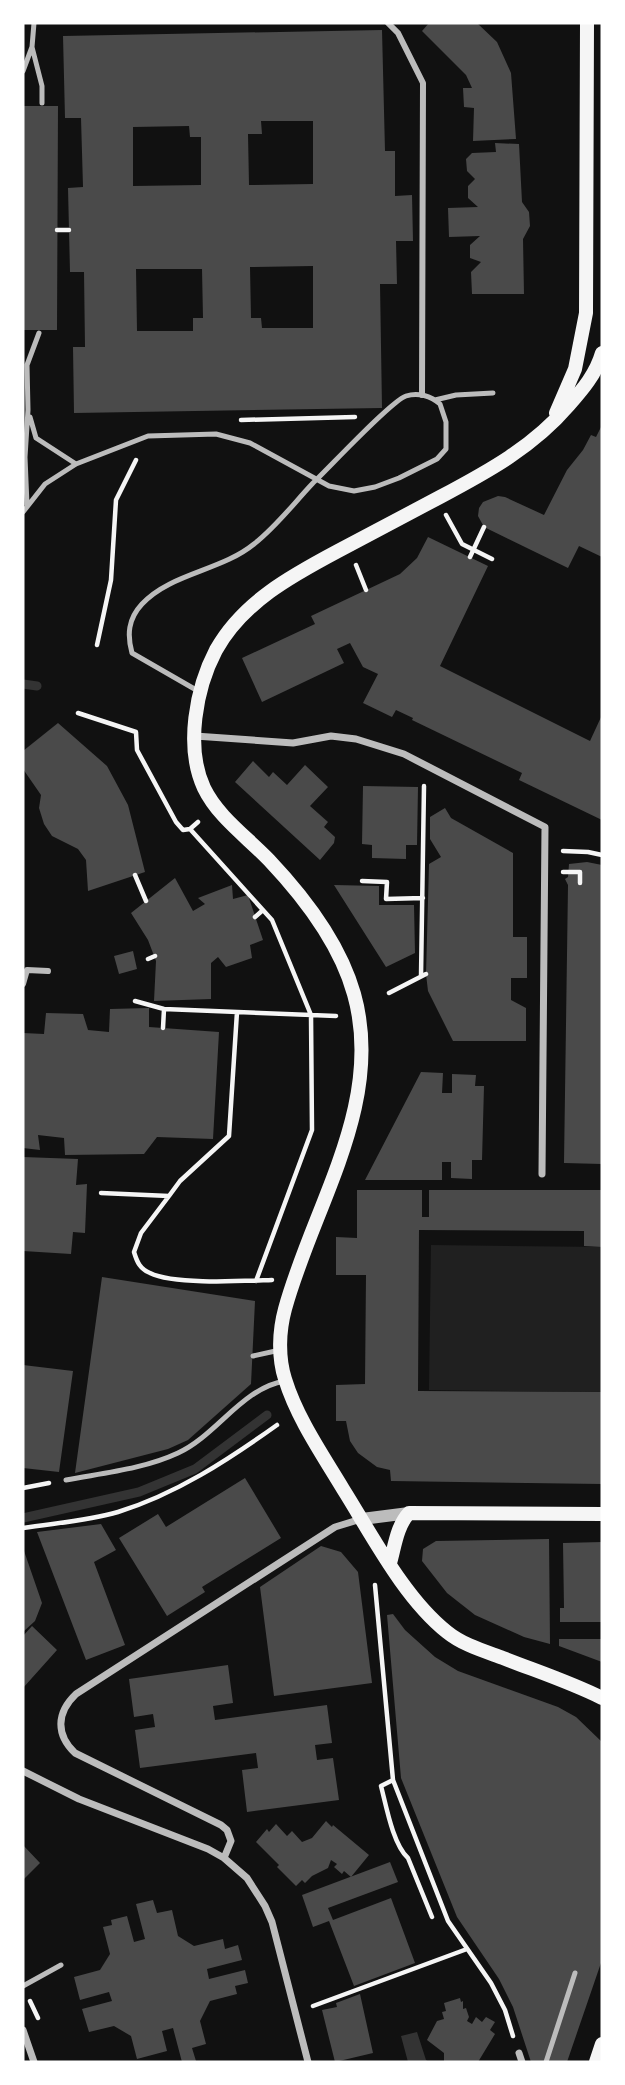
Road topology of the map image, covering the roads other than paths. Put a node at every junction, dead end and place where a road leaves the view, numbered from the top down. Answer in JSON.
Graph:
{"nodes":[{"id":1,"x":34,"y":23,"type":"edge"},
{"id":2,"x":387,"y":23,"type":"edge"},
{"id":3,"x":587,"y":23,"type":"edge"},
{"id":4,"x":32,"y":47,"type":"junction"},
{"id":5,"x":23,"y":71,"type":"edge"},
{"id":6,"x":42,"y":103,"type":"dead end"},
{"id":7,"x":39,"y":333,"type":"dead end"},
{"id":8,"x":602,"y":353,"type":"edge"},
{"id":9,"x":23,"y":355,"type":"edge"},
{"id":10,"x":27,"y":365,"type":"junction"},
{"id":11,"x":493,"y":393,"type":"dead end"},
{"id":12,"x":422,"y":395,"type":"junction"},
{"id":13,"x":435,"y":400,"type":"junction"},
{"id":14,"x":28,"y":410,"type":"junction"},
{"id":15,"x":550,"y":428,"type":"junction"},
{"id":16,"x":76,"y":464,"type":"junction"},
{"id":17,"x":27,"y":505,"type":"junction"},
{"id":18,"x":23,"y":512,"type":"edge"},
{"id":19,"x":200,"y":691,"type":"junction"},
{"id":20,"x":195,"y":736,"type":"junction"},
{"id":21,"x":48,"y":971,"type":"dead end"},
{"id":22,"x":23,"y":984,"type":"edge"},
{"id":23,"x":542,"y":1174,"type":"dead end"},
{"id":24,"x":280,"y":1350,"type":"junction"},
{"id":25,"x":253,"y":1356,"type":"dead end"},
{"id":26,"x":285,"y":1381,"type":"junction"},
{"id":27,"x":66,"y":1480,"type":"dead end"},
{"id":28,"x":409,"y":1513,"type":"junction"},
{"id":29,"x":602,"y":1514,"type":"edge"},
{"id":30,"x":362,"y":1519,"type":"junction"},
{"id":31,"x":390,"y":1563,"type":"junction"},
{"id":32,"x":602,"y":1698,"type":"edge"},
{"id":33,"x":23,"y":1771,"type":"edge"},
{"id":34,"x":224,"y":1858,"type":"junction"},
{"id":35,"x":61,"y":1965,"type":"dead end"},
{"id":36,"x":575,"y":1973,"type":"dead end"},
{"id":37,"x":23,"y":1986,"type":"edge"},
{"id":38,"x":23,"y":2030,"type":"edge"},
{"id":39,"x":602,"y":2044,"type":"edge"},
{"id":40,"x":519,"y":2053,"type":"road end"},
{"id":41,"x":34,"y":2062,"type":"edge"},
{"id":42,"x":308,"y":2062,"type":"edge"},
{"id":43,"x":522,"y":2062,"type":"edge"},
{"id":44,"x":546,"y":2062,"type":"edge"},
{"id":45,"x":596,"y":2062,"type":"edge"}],
"edges":[{"from":1,"to":4,"type":"lane"},
{"from":2,"to":12,"type":"street"},
{"from":3,"to":15,"type":"main road"},
{"from":4,"to":5,"type":"lane"},
{"from":4,"to":6,"type":"lane"},
{"from":7,"to":10,"type":"lane"},
{"from":8,"to":15,"type":"main road"},
{"from":9,"to":10,"type":"lane"},
{"from":10,"to":14,"type":"lane"},
{"from":11,"to":13,"type":"lane"},
{"from":12,"to":13,"type":"lane"},
{"from":12,"to":19,"type":"lane"},
{"from":13,"to":16,"type":"lane"},
{"from":14,"to":16,"type":"lane"},
{"from":14,"to":17,"type":"lane"},
{"from":15,"to":19,"type":"main road"},
{"from":16,"to":17,"type":"lane"},
{"from":17,"to":18,"type":"lane"},
{"from":19,"to":20,"type":"main road"},
{"from":20,"to":23,"type":"street"},
{"from":20,"to":24,"type":"main road"},
{"from":21,"to":22,"type":"street"},
{"from":24,"to":25,"type":"lane"},
{"from":24,"to":26,"type":"main road"},
{"from":26,"to":27,"type":"lane"},
{"from":26,"to":30,"type":"main road"},
{"from":28,"to":29,"type":"main road"},
{"from":28,"to":30,"type":"street"},
{"from":28,"to":31,"type":"main road"},
{"from":30,"to":31,"type":"main road"},
{"from":30,"to":34,"type":"street"},
{"from":31,"to":32,"type":"main road"},
{"from":33,"to":34,"type":"street"},
{"from":34,"to":42,"type":"street"},
{"from":35,"to":37,"type":"lane"},
{"from":36,"to":44,"type":"lane"},
{"from":38,"to":41,"type":"street"},
{"from":39,"to":45,"type":"main road"},
{"from":40,"to":43,"type":"street"}]}
